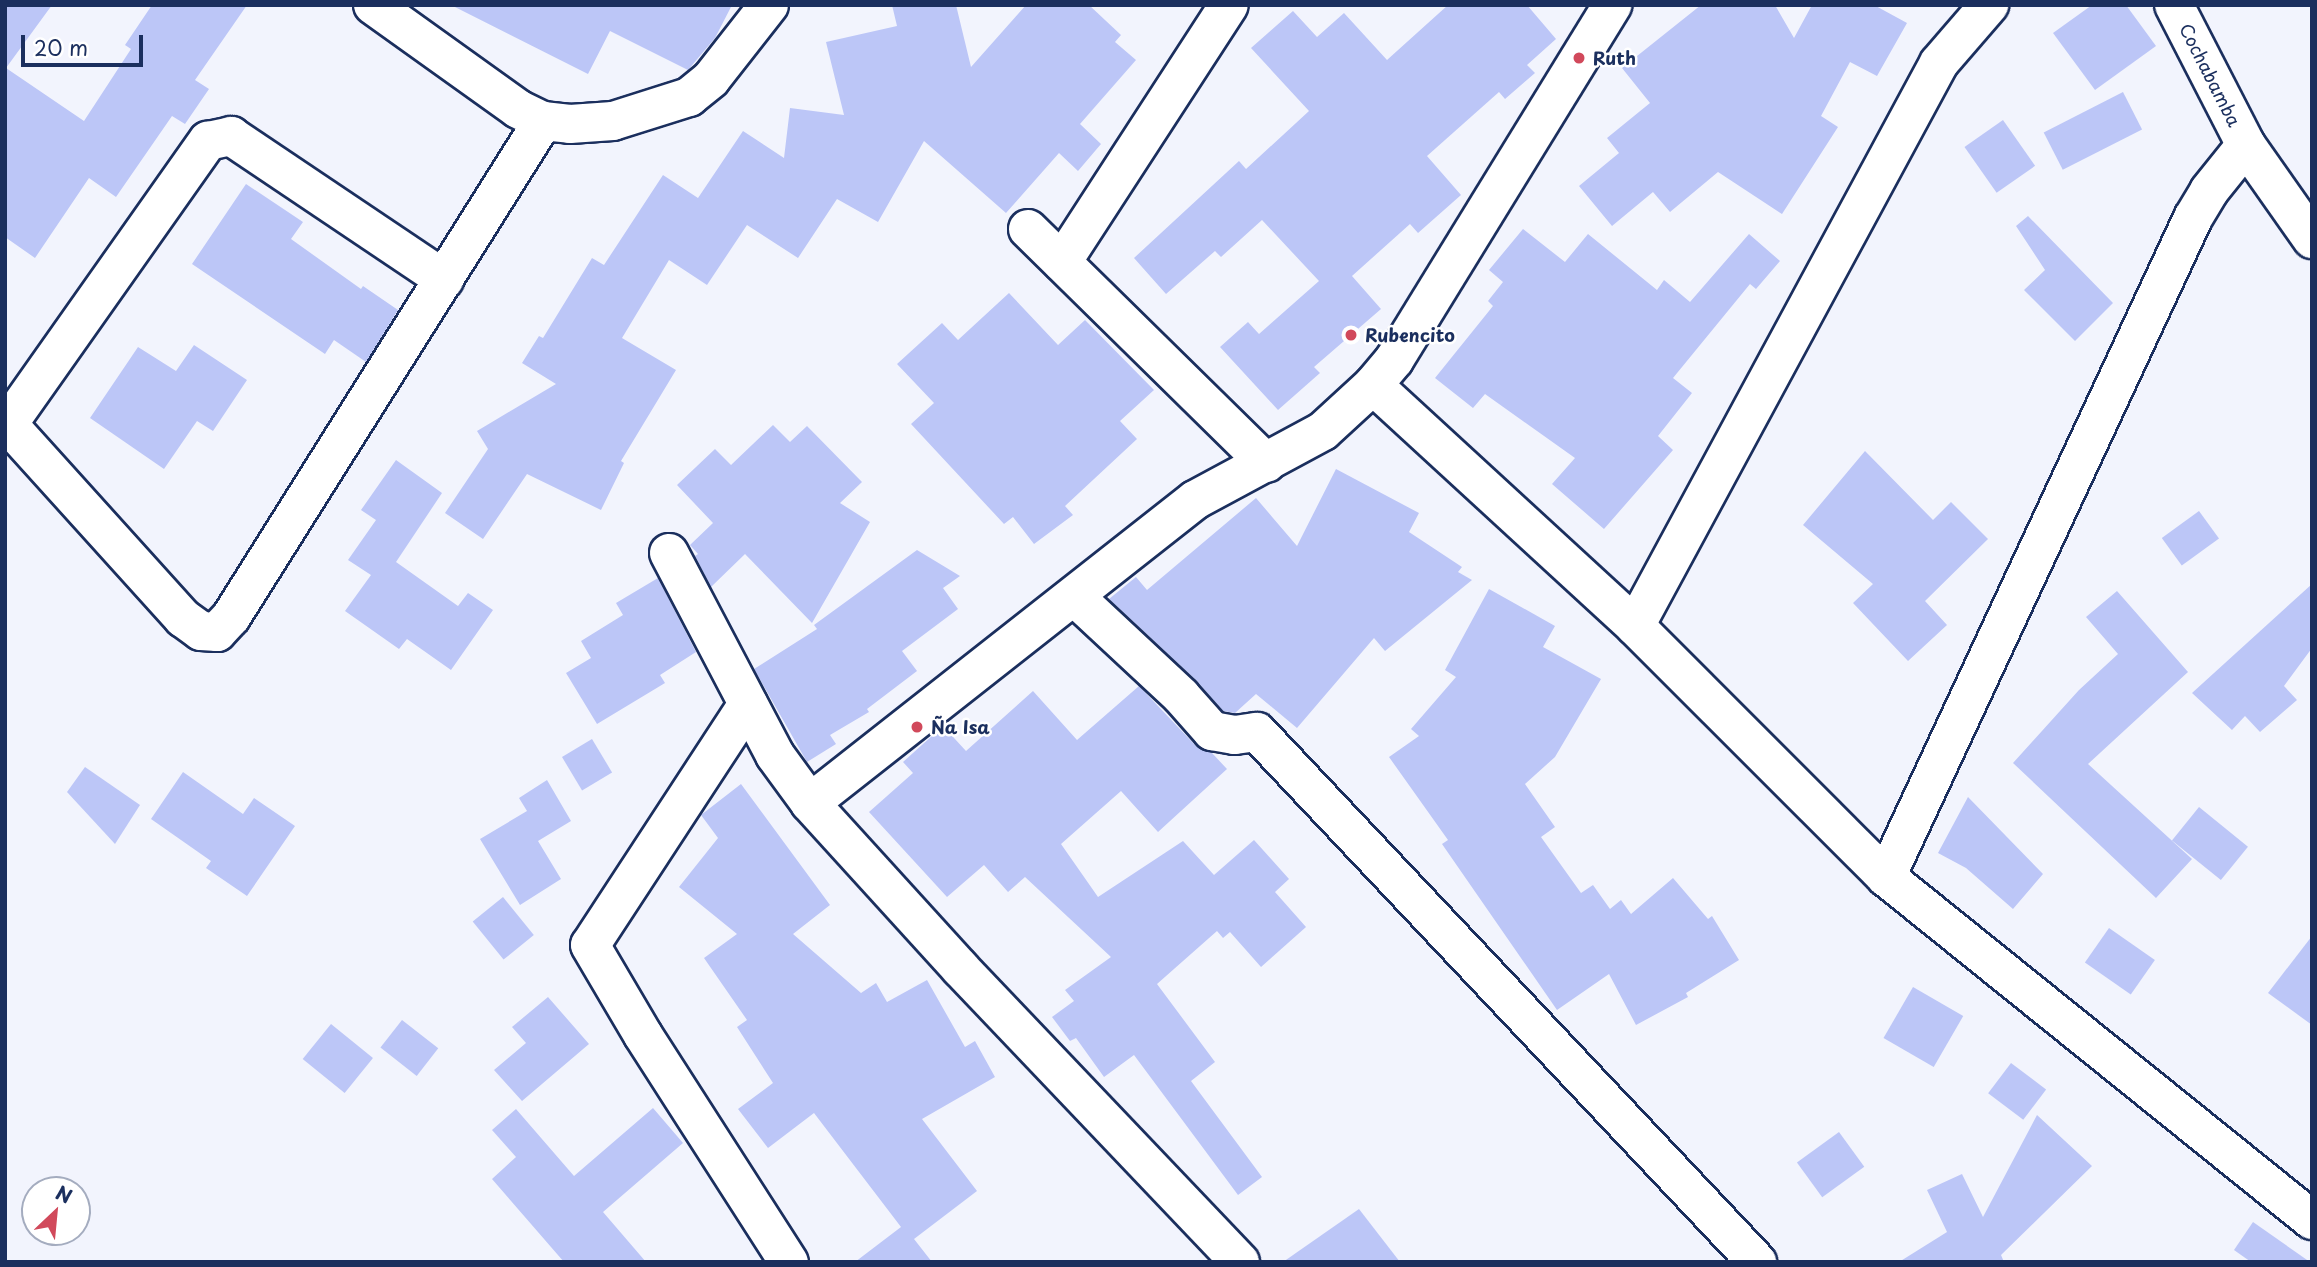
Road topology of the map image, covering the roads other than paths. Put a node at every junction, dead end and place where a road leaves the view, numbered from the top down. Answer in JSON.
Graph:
{"nodes":[{"id":1,"x":373,"y":5,"type":"edge"},
{"id":2,"x":769,"y":5,"type":"edge"},
{"id":3,"x":1229,"y":5,"type":"edge"},
{"id":4,"x":1612,"y":5,"type":"edge"},
{"id":5,"x":1989,"y":5,"type":"edge"},
{"id":6,"x":2174,"y":5,"type":"edge"},
{"id":7,"x":543,"y":121,"type":"junction"},
{"id":8,"x":2246,"y":145,"type":"junction"},
{"id":9,"x":1028,"y":229,"type":"dead end"},
{"id":10,"x":2312,"y":239,"type":"edge"},
{"id":11,"x":1062,"y":262,"type":"junction"},
{"id":12,"x":444,"y":279,"type":"junction"},
{"id":13,"x":1373,"y":385,"type":"junction"},
{"id":14,"x":6,"y":422,"type":"edge"},
{"id":15,"x":1266,"y":463,"type":"junction"},
{"id":16,"x":669,"y":553,"type":"dead end"},
{"id":17,"x":1075,"y":597,"type":"junction"},
{"id":18,"x":1635,"y":626,"type":"junction"},
{"id":19,"x":748,"y":704,"type":"junction"},
{"id":20,"x":810,"y":803,"type":"junction"},
{"id":21,"x":1886,"y":877,"type":"junction"},
{"id":22,"x":2312,"y":1220,"type":"edge"},
{"id":23,"x":789,"y":1262,"type":"edge"},
{"id":24,"x":1240,"y":1262,"type":"edge"},
{"id":25,"x":1757,"y":1262,"type":"edge"}],
"edges":[{"from":1,"to":7,"type":"street"},
{"from":2,"to":7,"type":"street"},
{"from":3,"to":11,"type":"street"},
{"from":4,"to":13,"type":"street"},
{"from":5,"to":18,"type":"street"},
{"from":6,"to":8,"type":"street","name":"Cochabamba"},
{"from":7,"to":12,"type":"street"},
{"from":8,"to":10,"type":"street","name":"Cochabamba"},
{"from":8,"to":21,"type":"street"},
{"from":9,"to":11,"type":"street"},
{"from":11,"to":15,"type":"street"},
{"from":12,"to":14,"type":"street"},
{"from":12,"to":14,"type":"street"},
{"from":13,"to":15,"type":"street"},
{"from":13,"to":18,"type":"street"},
{"from":15,"to":17,"type":"street"},
{"from":16,"to":19,"type":"street"},
{"from":17,"to":20,"type":"street"},
{"from":17,"to":25,"type":"street"},
{"from":18,"to":21,"type":"street"},
{"from":19,"to":20,"type":"street"},
{"from":19,"to":23,"type":"street"},
{"from":20,"to":24,"type":"street"},
{"from":21,"to":22,"type":"street"}]}
